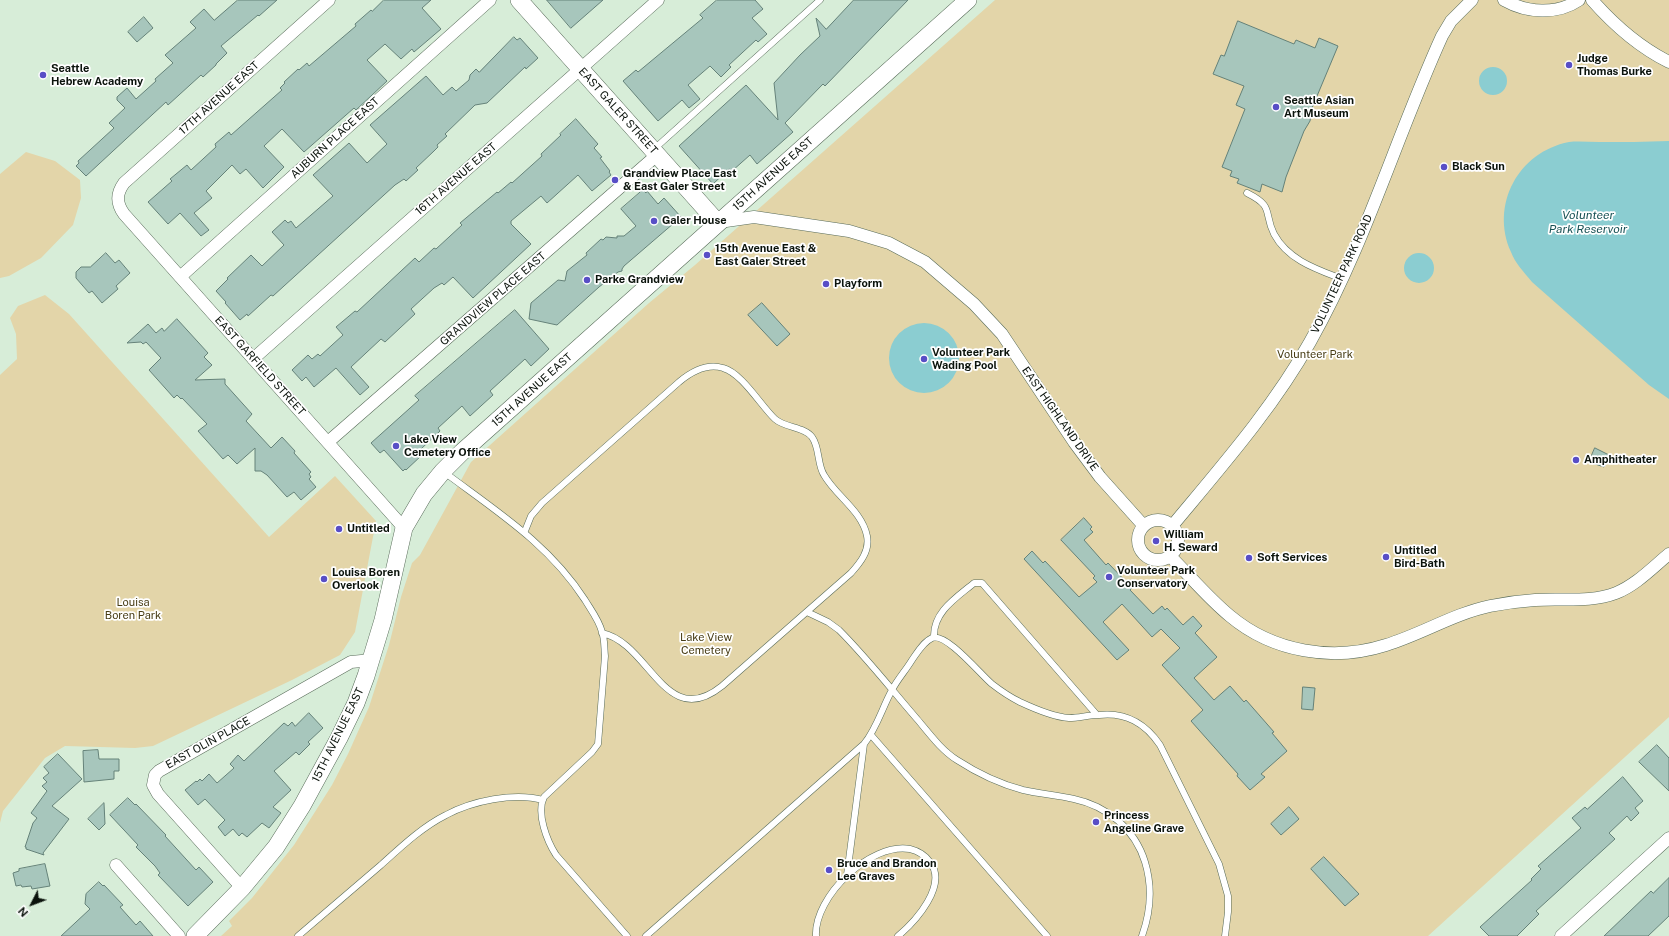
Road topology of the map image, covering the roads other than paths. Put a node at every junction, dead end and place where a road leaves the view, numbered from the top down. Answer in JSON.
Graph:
{"nodes":[{"id":1,"x":329,"y":0,"type":"edge"},
{"id":2,"x":490,"y":0,"type":"edge"},
{"id":3,"x":519,"y":0,"type":"edge"},
{"id":4,"x":658,"y":0,"type":"edge"},
{"id":5,"x":820,"y":0,"type":"edge"},
{"id":6,"x":968,"y":0,"type":"edge"},
{"id":7,"x":1472,"y":0,"type":"edge"},
{"id":8,"x":1504,"y":0,"type":"edge"},
{"id":9,"x":1578,"y":0,"type":"edge"},
{"id":10,"x":1592,"y":0,"type":"edge"},
{"id":11,"x":1669,"y":62,"type":"edge"},
{"id":12,"x":581,"y":69,"type":"junction"},
{"id":13,"x":655,"y":153,"type":"junction"},
{"id":14,"x":1247,"y":193,"type":"dead end"},
{"id":15,"x":118,"y":202,"type":"joint"},
{"id":16,"x":718,"y":223,"type":"junction"},
{"id":17,"x":180,"y":277,"type":"junction"},
{"id":18,"x":1342,"y":280,"type":"junction"},
{"id":19,"x":253,"y":359,"type":"junction"},
{"id":20,"x":328,"y":442,"type":"junction"},
{"id":21,"x":443,"y":471,"type":"junction"},
{"id":22,"x":1144,"y":525,"type":"junction"},
{"id":23,"x":1172,"y":526,"type":"junction"},
{"id":24,"x":404,"y":528,"type":"junction"},
{"id":25,"x":524,"y":531,"type":"junction"},
{"id":26,"x":1669,"y":554,"type":"edge"},
{"id":27,"x":1170,"y":556,"type":"junction"},
{"id":28,"x":807,"y":612,"type":"junction"},
{"id":29,"x":602,"y":633,"type":"junction"},
{"id":30,"x":934,"y":637,"type":"junction"},
{"id":31,"x":372,"y":660,"type":"junction"},
{"id":32,"x":892,"y":690,"type":"junction"},
{"id":33,"x":1097,"y":715,"type":"junction"},
{"id":34,"x":871,"y":735,"type":"junction"},
{"id":35,"x":864,"y":744,"type":"junction"},
{"id":36,"x":543,"y":800,"type":"junction"},
{"id":37,"x":1669,"y":838,"type":"edge"},
{"id":38,"x":116,"y":865,"type":"dead end"},
{"id":39,"x":846,"y":875,"type":"junction"},
{"id":40,"x":242,"y":888,"type":"junction"},
{"id":41,"x":179,"y":936,"type":"edge"},
{"id":42,"x":195,"y":936,"type":"edge"},
{"id":43,"x":298,"y":936,"type":"edge"},
{"id":44,"x":627,"y":936,"type":"edge"},
{"id":45,"x":646,"y":936,"type":"edge"},
{"id":46,"x":816,"y":936,"type":"edge"},
{"id":47,"x":898,"y":936,"type":"edge"},
{"id":48,"x":1047,"y":936,"type":"edge"},
{"id":49,"x":1142,"y":936,"type":"edge"},
{"id":50,"x":1225,"y":936,"type":"edge"},
{"id":51,"x":1562,"y":936,"type":"edge"}],
"edges":[{"from":1,"to":15,"type":"street","name":"17TH AVENUE EAST"},
{"from":2,"to":17,"type":"street","name":"AUBURN PLACE EAST"},
{"from":3,"to":12,"type":"street","name":"EAST GALER STREET"},
{"from":4,"to":12,"type":"street","name":"16TH AVENUE EAST"},
{"from":5,"to":13,"type":"lane"},
{"from":6,"to":16,"type":"street","name":"15TH AVENUE EAST"},
{"from":7,"to":18,"type":"street","name":"VOLUNTEER PARK ROAD"},
{"from":8,"to":9,"type":"street"},
{"from":10,"to":11,"type":"street"},
{"from":12,"to":13,"type":"street","name":"EAST GALER STREET"},
{"from":12,"to":19,"type":"street","name":"16TH AVENUE EAST"},
{"from":13,"to":16,"type":"street","name":"EAST GALER STREET"},
{"from":13,"to":20,"type":"street","name":"GRANDVIEW PLACE EAST"},
{"from":14,"to":18,"type":"lane"},
{"from":15,"to":17,"type":"street","name":"EAST GARFIELD STREET"},
{"from":16,"to":21,"type":"street","name":"15TH AVENUE EAST"},
{"from":16,"to":22,"type":"street","name":"EAST HIGHLAND DRIVE"},
{"from":17,"to":19,"type":"street","name":"EAST GARFIELD STREET"},
{"from":18,"to":23,"type":"street","name":"VOLUNTEER PARK ROAD"},
{"from":19,"to":20,"type":"street","name":"EAST GARFIELD STREET"},
{"from":20,"to":24,"type":"street","name":"EAST GARFIELD STREET"},
{"from":21,"to":24,"type":"street","name":"15TH AVENUE EAST"},
{"from":21,"to":25,"type":"lane"},
{"from":22,"to":23,"type":"street"},
{"from":22,"to":27,"type":"street"},
{"from":23,"to":27,"type":"street"},
{"from":24,"to":31,"type":"street","name":"15TH AVENUE EAST"},
{"from":25,"to":28,"type":"lane"},
{"from":25,"to":29,"type":"lane"},
{"from":26,"to":27,"type":"street"},
{"from":28,"to":29,"type":"lane"},
{"from":28,"to":32,"type":"lane"},
{"from":29,"to":36,"type":"lane"},
{"from":30,"to":32,"type":"lane"},
{"from":30,"to":33,"type":"lane"},
{"from":30,"to":33,"type":"lane"},
{"from":31,"to":40,"type":"street","name":"15TH AVENUE EAST"},
{"from":31,"to":40,"type":"street","name":"EAST OLIN PLACE"},
{"from":32,"to":34,"type":"lane"},
{"from":32,"to":49,"type":"lane"},
{"from":33,"to":50,"type":"lane"},
{"from":34,"to":35,"type":"lane"},
{"from":34,"to":48,"type":"lane"},
{"from":35,"to":39,"type":"lane"},
{"from":35,"to":45,"type":"lane"},
{"from":36,"to":43,"type":"lane"},
{"from":36,"to":44,"type":"lane"},
{"from":37,"to":51,"type":"street"},
{"from":38,"to":41,"type":"street"},
{"from":39,"to":46,"type":"lane"},
{"from":39,"to":47,"type":"lane"},
{"from":40,"to":42,"type":"street","name":"15TH AVENUE EAST"}]}
